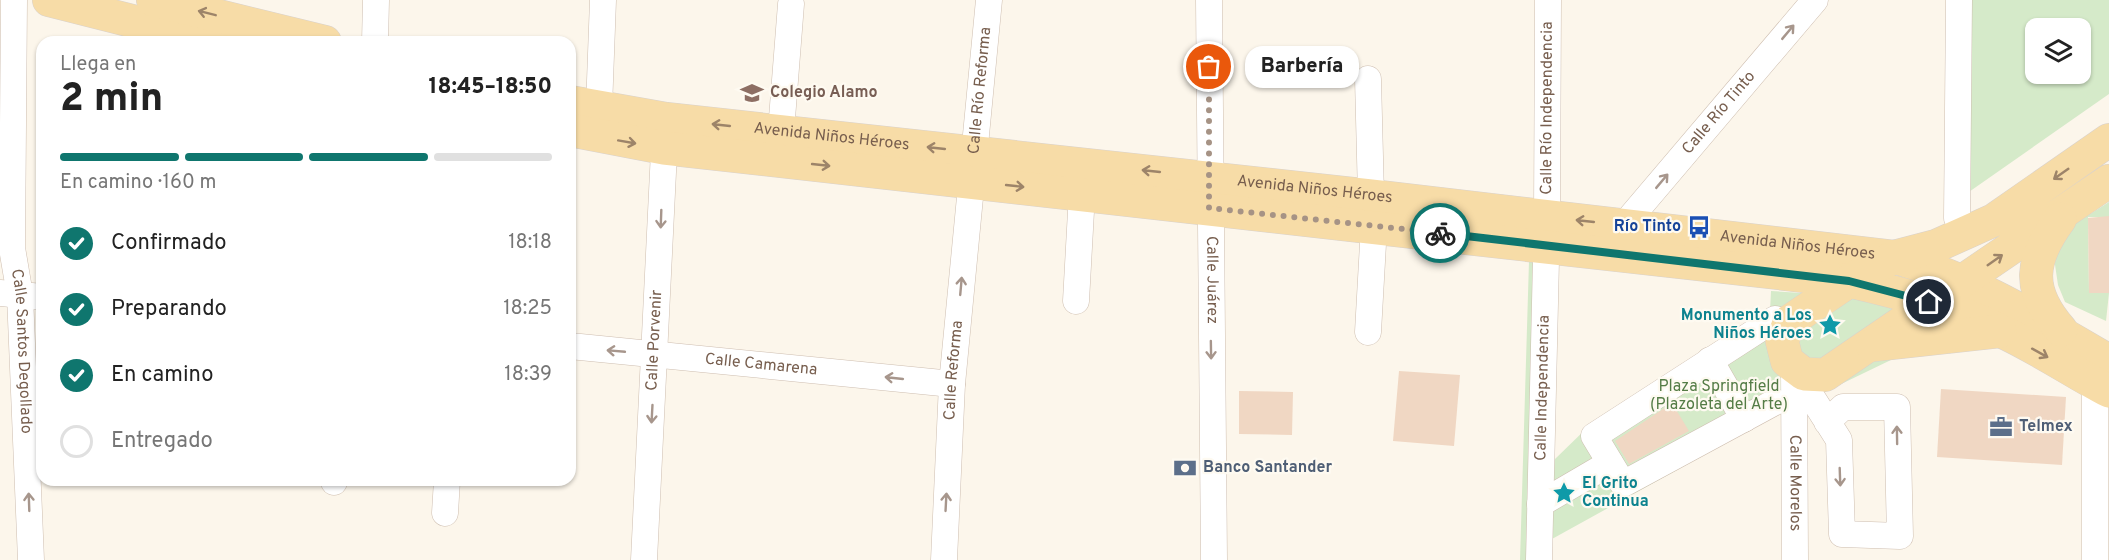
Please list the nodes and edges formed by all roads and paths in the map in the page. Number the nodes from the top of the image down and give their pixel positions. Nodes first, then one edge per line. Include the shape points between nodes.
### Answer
1 (14, 0) edge
2 (49, 0) edge
3 (153, 0) edge
4 (376, 0) edge
5 (603, 0) edge
6 (989, 0) edge
7 (1209, 0) edge
8 (1548, 0) edge
9 (1815, 0) edge
10 (1959, 0) edge
11 (790, 3) dead end
12 (244, 11) edge
13 (191, 36) edge
14 (309, 36) edge
15 (375, 36) edge
16 (1368, 79) dead end
17 (584, 105) edge
18 (576, 130) edge
19 (781, 131) junction
20 (665, 134) junction
21 (2109, 140) edge
22 (972, 166) junction
23 (2109, 181) edge
24 (1082, 193) junction
25 (1209, 193) junction
26 (2067, 210) junction
27 (1372, 211) junction
28 (1957, 218) dead end
29 (1624, 225) junction
30 (1547, 231) junction
31 (1894, 257) junction
32 (1965, 280) junction
33 (1849, 281) junction
34 (21, 295) edge
35 (1076, 300) dead end
36 (1929, 302) junction
37 (1775, 319) dead end
38 (2002, 331) junction
39 (1368, 332) dead end
40 (2067, 336) junction
41 (1867, 345) junction
42 (576, 347) edge
43 (655, 354) junction
44 (1710, 360) junction
45 (1809, 372) junction
46 (2104, 379) edge
47 (952, 384) junction
48 (1775, 402) dead end
49 (1835, 415) junction
50 (1744, 419) junction
51 (1610, 463) junction
52 (447, 486) edge
53 (1540, 504) junction
54 (445, 513) dead end
55 (31, 560) edge
56 (644, 560) edge
57 (944, 560) edge
58 (1214, 560) edge
59 (1539, 560) edge
60 (1795, 560) edge
61 (2095, 560) edge

1 - 34 street, Calle Santos Degollado via 12,248
2 - 13 main road
12 -> 3 main road
4 - 15 street
5 - 17 street
6 - 22 street, Calle Río Reforma
7 - 25 street, Calle Juárez
8 - 30 street, Calle Río Independencia
29 -> 9 street, Calle Río Tinto
10 - 28 street
11 - 19 street
12 - 14 main road
16 - 27 street
17 - 20 main road, Avenida Niños Héroes
18 -> 20 main road, Avenida Niños Héroes
19 -> 20 main road, Avenida Niños Héroes
22 -> 19 main road, Avenida Niños Héroes
20 -> 22 main road, Avenida Niños Héroes
20 -> 43 street, Calle Porvenir
21 -> 31 main road via 1994,220 1936,246
22 -> 24 main road, Avenida Niños Héroes
25 -> 22 main road, Avenida Niños Héroes
47 -> 22 street, Calle Reforma
23 - 26 main road
24 - 25 main road, Avenida Niños Héroes
24 - 35 street
25 - 27 main road, Avenida Niños Héroes
25 -> 58 street, Calle Juárez
32 -> 26 main road
26 - 40 main road via 2041,248 2035,278 2043,305
27 - 30 main road, Avenida Niños Héroes
27 - 39 street
29 -> 30 main road, Avenida Niños Héroes
29 - 31 main road, Avenida Niños Héroes
30 - 33 main road, Avenida Niños Héroes
30 - 53 street, Calle Independencia
31 - 32 main road, Avenida Niños Héroes
31 - 33 main road
32 - 36 main road
32 - 40 main road, Avenida Niños Héroes
33 - 36 main road, Avenida Niños Héroes
33 - 45 main road via 1790,321 1784,330 1783,351
55 -> 34 street, Calle Santos Degollado
36 - 38 main road, Avenida Niños Héroes
36 - 41 main road
37 - 44 street
38 - 41 main road
38 -> 46 main road, Avenida Niños Héroes
40 - 46 main road, Avenida Niños Héroes
41 - 45 main road
43 -> 42 street, Calle Camarena
47 -> 43 street, Calle Camarena
43 -> 56 street, Calle Porvenir
44 - 50 street
44 - 51 street via 1594,436
45 - 49 street
45 - 60 street, Calle Morelos
46 - 61 street
57 -> 47 street, Calle Reforma
48 - 50 street
49 -> 49 street via 1842,534 1900,536 1897,407
50 - 51 street via 1623,484
51 - 53 street
52 - 54 street
53 - 59 street, Calle Independencia

